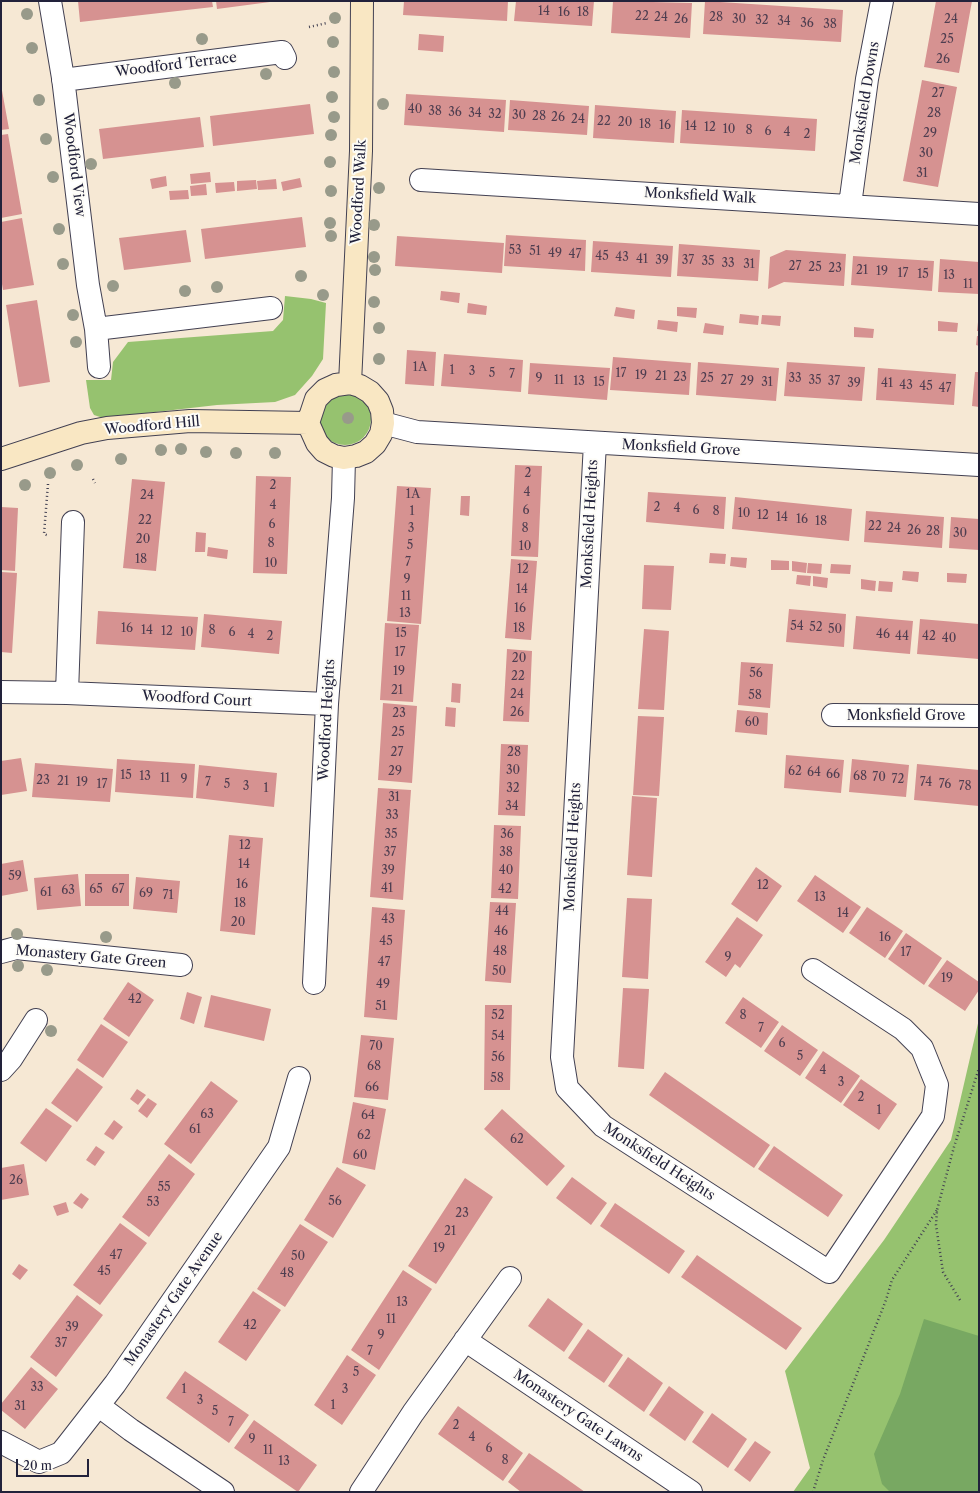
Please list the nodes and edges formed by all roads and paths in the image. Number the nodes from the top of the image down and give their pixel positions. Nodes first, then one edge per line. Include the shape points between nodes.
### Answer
1 (50, 1) edge
2 (362, 1) edge
3 (882, 1) edge
4 (328, 23) dead end
5 (309, 27) dead end
6 (285, 58) dead end
7 (63, 80) junction
8 (421, 180) dead end
9 (850, 206) junction
10 (979, 214) edge
11 (271, 308) dead end
12 (96, 329) junction
13 (99, 367) dead end
14 (350, 383) junction
15 (308, 423) junction
16 (384, 423) junction
17 (595, 444) junction
18 (344, 458) junction
19 (1, 459) edge
20 (979, 465) edge
21 (93, 479) dead end
22 (95, 483) dead end
23 (48, 484) dead end
24 (73, 522) dead end
25 (51, 537) dead end
26 (1, 692) edge
27 (67, 693) junction
28 (327, 704) junction
29 (833, 715) dead end
30 (979, 716) edge
31 (1, 952) edge
32 (180, 965) dead end
33 (813, 970) dead end
34 (314, 983) dead end
35 (36, 1020) dead end
36 (979, 1068) edge
37 (1, 1070) edge
38 (299, 1078) dead end
39 (938, 1210) junction
40 (510, 1278) dead end
41 (960, 1300) dead end
42 (465, 1340) junction
43 (99, 1406) junction
44 (1, 1442) edge
45 (223, 1492) edge
46 (361, 1492) edge
47 (691, 1492) edge
48 (813, 1492) edge

1 - 7 street, Woodford View
2 - 14 street, Woodford Walk via 361,151
3 - 9 street, Monksfield Downs via 867,79
4 - 5 path
6 - 7 street, Woodford Terrace via 282,52
7 - 12 street, Woodford View via 88,285
8 - 9 street, Monksfield Walk
9 - 10 street, Monksfield Walk
11 - 12 street
12 - 13 street, Woodford View
14 - 15 street via 325,390 316,399
14 - 16 street via 370,392 378,401
15 - 18 street via 317,443 324,451
15 - 19 street, Woodford Hill via 190,421 107,428 81,433
16 - 17 street, Monksfield Grove via 417,432
16 - 18 street via 375,444 366,452
17 - 20 street, Monksfield Grove
17 - 33 street, Monksfield Heights via 562,1057 567,1088 603,1126 829,1272 933,1116 937,1085 922,1048 903,1029
18 - 28 street, Woodford Heights
21 - 22 path
23 - 25 path via 44,534
24 - 27 street
26 - 27 street, Woodford Court
27 - 28 street, Woodford Court
28 - 34 street, Woodford Heights
29 - 30 street, Monksfield Grove
31 - 32 street, Monastery Gate Green via 16,948
35 - 37 street
36 - 39 path via 954,1147
38 - 43 street, Monastery Gate Avenue via 279,1147
39 - 41 path via 936,1226 943,1272
39 - 48 path via 892,1280
40 - 42 street
42 - 46 street
42 - 47 street, Monastery Gate Lawns
43 - 44 street, Monastery Gate Avenue via 61,1453 39,1462
43 - 45 street

